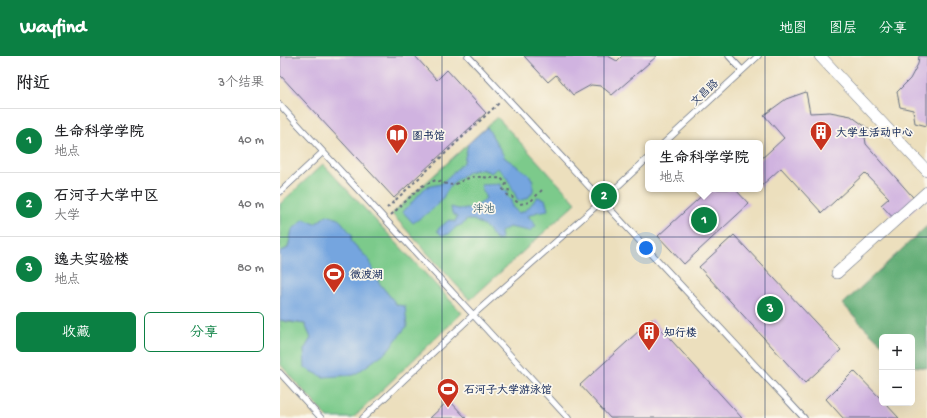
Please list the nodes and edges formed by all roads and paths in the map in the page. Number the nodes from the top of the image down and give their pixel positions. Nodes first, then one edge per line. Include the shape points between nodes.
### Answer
1 (468, 56) edge
2 (729, 56) edge
3 (758, 56) edge
4 (820, 56) edge
5 (742, 70) junction
6 (506, 96) junction
7 (280, 105) edge
8 (667, 140) edge
9 (323, 152) junction
10 (645, 161) edge
11 (927, 172) edge
12 (542, 190) dead end
13 (280, 192) edge
14 (927, 192) edge
15 (602, 201) junction
16 (380, 214) junction
17 (386, 220) junction
18 (837, 273) dead end
19 (473, 315) junction
20 (280, 373) edge
21 (321, 418) edge
22 (363, 418) edge
23 (568, 418) edge
24 (804, 418) edge

1 - 6 lane
2 - 5 lane
3 - 5 lane, 文昌路
4 - 11 street
5 - 8 lane, 文昌路
6 - 15 lane
6 - 16 path
7 - 9 lane
9 - 13 lane
9 - 16 lane
10 - 15 lane
12 - 17 path via 530,202 520,204 512,196 507,195 510,190 503,190 506,184 501,178 473,177 456,185 447,185 436,180 422,186
14 - 18 street
15 - 19 lane
15 - 24 lane
16 - 17 lane
17 - 19 lane
19 - 22 lane
19 - 23 lane
20 - 21 lane

